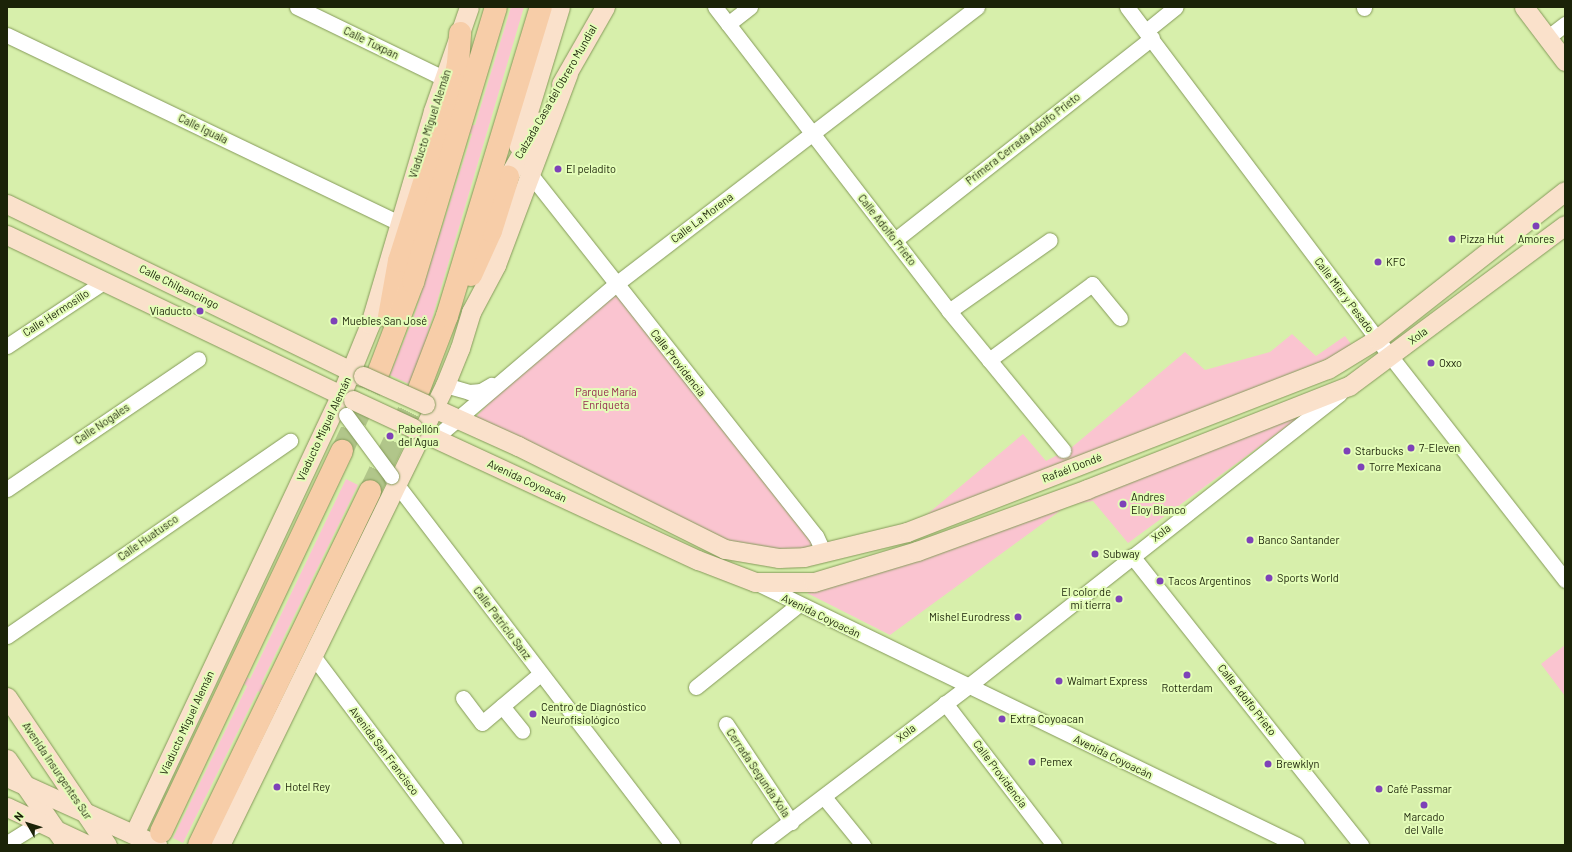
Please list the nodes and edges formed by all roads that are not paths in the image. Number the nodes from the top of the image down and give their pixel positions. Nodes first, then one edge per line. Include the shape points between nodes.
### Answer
1 (297, 7) edge
2 (469, 7) edge
3 (496, 7) edge
4 (541, 7) edge
5 (560, 7) edge
6 (605, 7) edge
7 (715, 7) edge
8 (750, 7) edge
9 (977, 7) edge
10 (1127, 7) edge
11 (1176, 7) edge
12 (1524, 7) edge
13 (728, 24) junction
14 (1565, 24) edge
15 (460, 33) junction
16 (1149, 34) junction
17 (7, 35) edge
18 (1547, 38) junction
19 (1565, 61) edge
20 (568, 73) junction
21 (445, 79) junction
22 (812, 133) junction
23 (530, 174) junction
24 (508, 177) junction
25 (1565, 191) edge
26 (7, 204) edge
27 (400, 223) junction
28 (1565, 225) edge
29 (7, 235) edge
30 (895, 240) junction
31 (1050, 240) dead end
32 (105, 281) junction
33 (616, 284) junction
34 (949, 311) junction
35 (447, 316) junction
36 (1120, 318) dead end
37 (1377, 339) junction
38 (7, 346) edge
39 (1391, 357) junction
40 (198, 359) dead end
41 (989, 360) junction
42 (370, 368) junction
43 (508, 376) junction
44 (445, 385) junction
45 (1349, 386) junction
46 (426, 400) junction
47 (347, 403) junction
48 (458, 419) junction
49 (423, 433) junction
50 (290, 441) dead end
51 (1063, 450) dead end
52 (342, 451) tunnel mouth
53 (394, 480) junction
54 (7, 489) edge
55 (370, 490) tunnel mouth
56 (824, 553) junction
57 (1132, 556) junction
58 (1565, 580) edge
59 (755, 582) junction
60 (798, 605) junction
61 (7, 636) edge
62 (313, 656) junction
63 (540, 674) junction
64 (967, 686) junction
65 (696, 687) dead end
66 (7, 697) edge
67 (463, 698) dead end
68 (945, 703) junction
69 (502, 706) junction
70 (726, 724) dead end
71 (522, 731) dead end
72 (7, 759) edge
73 (7, 777) edge
74 (25, 786) junction
75 (824, 797) junction
76 (7, 807) edge
77 (83, 811) junction
78 (791, 822) junction
79 (48, 826) junction
80 (134, 834) junction
81 (159, 838) edge
82 (1355, 842) edge
83 (7, 843) edge
84 (66, 845) edge
85 (88, 845) edge
86 (107, 845) edge
87 (199, 845) edge
88 (220, 845) edge
89 (455, 845) edge
90 (672, 845) edge
91 (759, 845) edge
92 (863, 845) edge
93 (1054, 845) edge
94 (1297, 845) edge

1 - 21 street, Calle Tuxpan
2 - 15 main road, Viaducto Miguel Alemán
3 - 42 highway, Viaducto Miguel Alemán via 413,282
4 - 35 highway
5 - 24 main road
6 - 20 main road, Calzada Casa del Obrero Mundial
7 - 13 street, Calle Adolfo Prieto
8 - 13 street
9 - 22 street, Calle La Morena
10 - 16 street, Calle Mier y Pesado
11 - 16 street, Primera Cerrada Adolfo Prieto
12 - 18 main road
13 - 22 street, Calle Adolfo Prieto
14 - 18 street
15 - 21 main road, Viaducto Miguel Alemán
15 - 42 highway via 458,64 452,94 399,261 389,311
16 - 30 street, Primera Cerrada Adolfo Prieto
16 - 37 street, Calle Mier y Pesado
17 - 27 street, Calle Iguala
18 - 19 main road
20 - 23 main road
20 - 24 main road, Calzada Casa del Obrero Mundial
21 - 27 main road, Viaducto Miguel Alemán
22 - 30 street, Calle Adolfo Prieto
22 - 33 street, Calle La Morena
23 - 33 street, Calle Providencia
23 - 44 main road via 496,265 470,312 460,348
24 - 35 highway via 486,244
25 - 37 main road, Xola
26 - 42 main road, Calle Chilpancingo
27 - 42 main road, Viaducto Miguel Alemán via 379,299
28 - 39 main road, Xola
29 - 32 main road
30 - 34 street, Calle Adolfo Prieto
31 - 34 street
32 - 38 street, Calle Hermosillo
32 - 47 main road
33 - 43 street, Calle La Morena
33 - 56 street, Calle Providencia via 816,536
34 - 41 street, Calle Adolfo Prieto
35 - 46 highway
36 - 41 street via 1092,284
37 - 39 street, Calle Mier y Pesado
37 - 56 main road, Rafaél Dondé via 1328,369 1076,467 907,532
39 - 45 main road, Xola
39 - 58 street, Calle Mier y Pesado
40 - 54 street, Calle Nogales
41 - 51 street, Calle Adolfo Prieto
42 - 46 main road, bridge
42 - 47 main road, Viaducto Miguel Alemán
43 - 44 street via 475,392 460,391
43 - 48 street, Calle La Morena
44 - 46 main road
45 - 57 street, Xola
45 - 59 main road via 1087,489 917,551 814,582
46 - 48 main road
46 - 49 main road
47 - 49 main road, Avenida Coyoacán, bridge
47 - 53 street, Calle Patricio Sanz, bridge
47 - 80 main road, Viaducto Miguel Alemán
48 - 49 street, Calle La Morena
48 - 56 main road, Rafaél Dondé via 725,549 779,558
49 - 53 main road
49 - 59 main road, Avenida Coyoacán via 698,560
50 - 61 street, Calle Huatusco
52 - 81 highway, Viaducto Miguel Alemán
53 - 62 main road
53 - 63 street, Calle Patricio Sanz
55 - 87 highway
57 - 64 street, Xola
57 - 82 street, Calle Adolfo Prieto
59 - 60 street, Avenida Coyoacán
60 - 64 street, Avenida Coyoacán
60 - 65 street
62 - 88 main road
62 - 89 street, Avenida San Francisco
63 - 69 street
63 - 90 street, Calle Patricio Sanz
64 - 68 street, Xola
64 - 94 street, Avenida Coyoacán
66 - 77 main road, Avenida Insurgentes Sur
67 - 69 street via 482,723
68 - 75 street, Xola
68 - 93 street, Calle Providencia
69 - 71 street
70 - 78 street, Cerrada Segunda Xola
72 - 74 main road
73 - 74 main road
74 - 77 main road
74 - 79 main road
75 - 78 street, Xola
75 - 92 street
76 - 79 main road
77 - 80 main road
77 - 86 main road, Avenida Insurgentes Sur
78 - 91 street, Xola
79 - 83 street
79 - 84 main road
79 - 85 main road
80 - 81 main road

